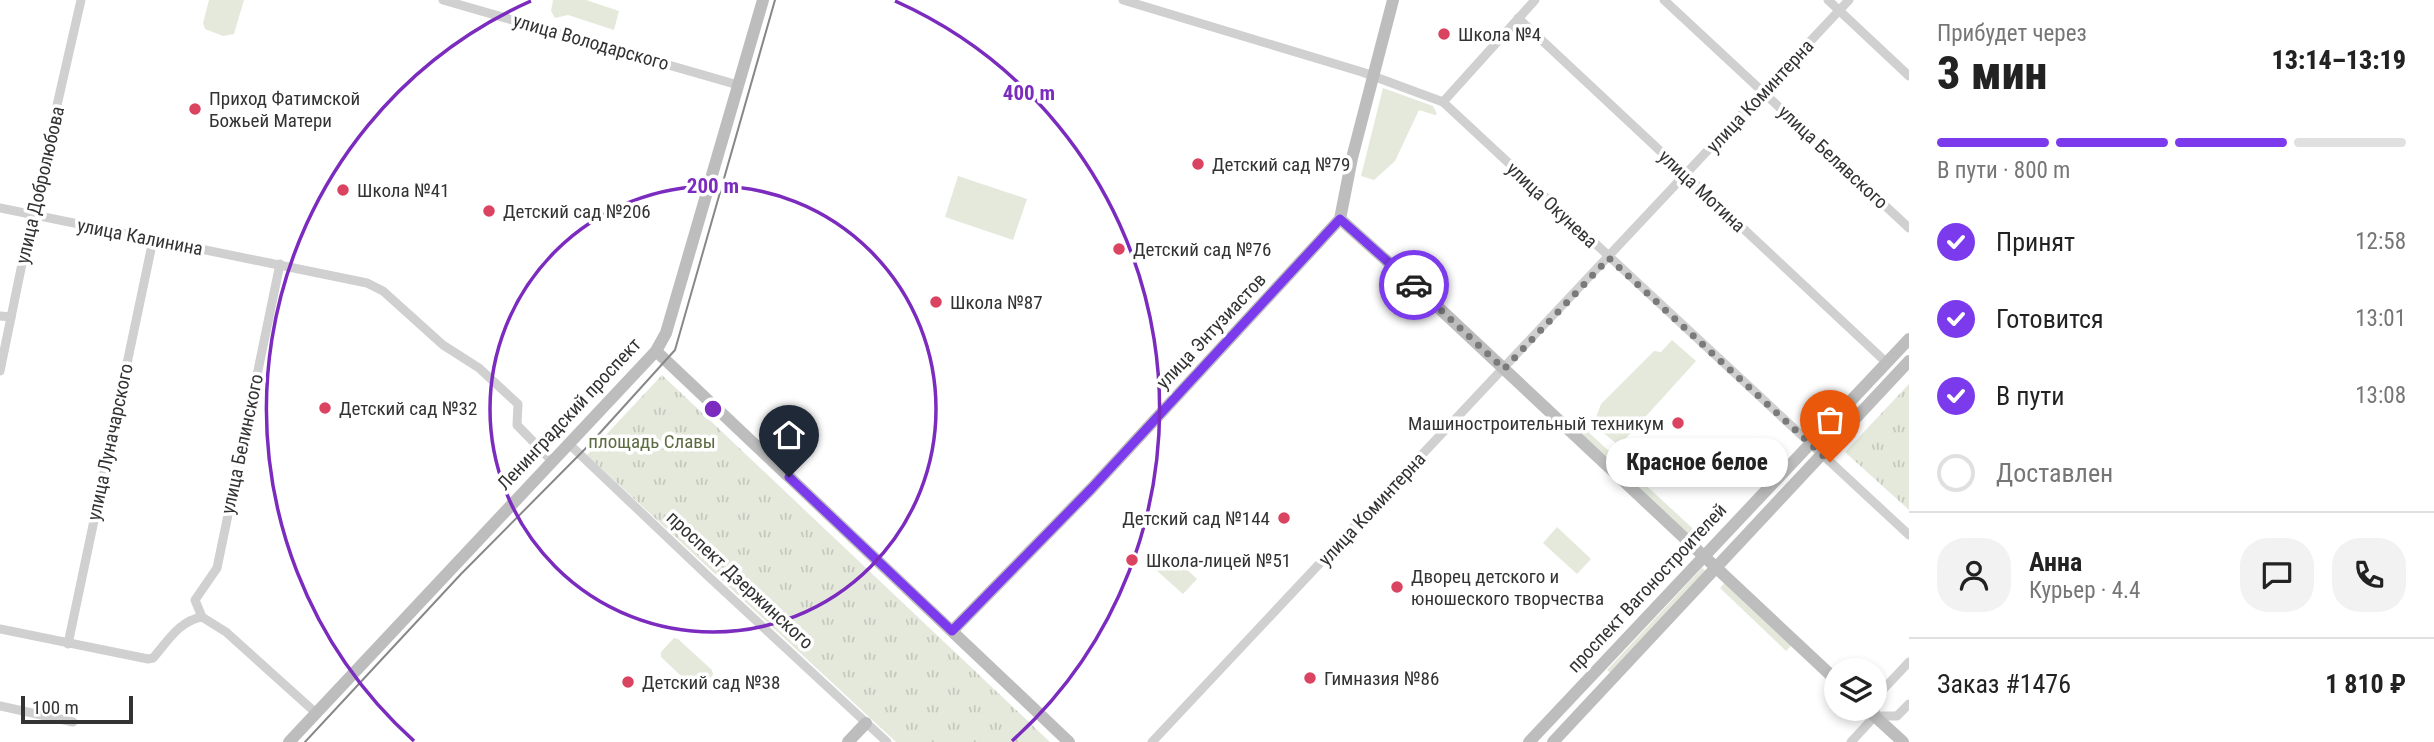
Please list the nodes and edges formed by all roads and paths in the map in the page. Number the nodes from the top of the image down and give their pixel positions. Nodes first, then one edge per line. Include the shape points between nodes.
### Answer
1 (82, 0) edge
2 (443, 0) edge
3 (763, 0) edge
4 (1123, 0) edge
5 (1393, 0) edge
6 (1535, 0) edge
7 (1664, 0) edge
8 (1828, 0) edge
9 (1849, 0) edge
10 (1839, 10) junction
11 (1518, 18) junction
12 (1374, 76) junction
13 (1909, 76) edge
14 (738, 85) junction
15 (1763, 92) junction
16 (1443, 102) junction
17 (1685, 175) junction
18 (0, 208) edge
19 (32, 215) junction
20 (1340, 219) junction
21 (1909, 228) edge
22 (153, 240) junction
23 (1609, 258) junction
24 (280, 264) junction
25 (0, 316) edge
26 (11, 317) junction
27 (1909, 339) edge
28 (656, 351) junction
29 (1909, 361) edge
30 (1887, 363) junction
31 (1504, 369) junction
32 (0, 371) edge
33 (568, 443) junction
34 (1810, 443) junction
35 (1822, 455) junction
36 (552, 461) junction
37 (1909, 535) edge
38 (1703, 556) junction
39 (1716, 568) junction
40 (202, 617) junction
41 (0, 629) edge
42 (952, 631) junction
43 (68, 644) junction
44 (1909, 662) edge
45 (1824, 669) edge
46 (1887, 685) edge
47 (1909, 704) edge
48 (0, 706) edge
49 (316, 713) junction
50 (1887, 715) edge
51 (1865, 721) edge
52 (1880, 721) edge
53 (73, 722) dead end
54 (866, 723) junction
55 (289, 742) edge
56 (848, 742) edge
57 (887, 742) edge
58 (1069, 742) edge
59 (1152, 742) edge
60 (1529, 742) edge
61 (1553, 742) edge
62 (1851, 742) edge
63 (1903, 742) edge

1 - 19 street, улица Добролюбова
2 - 14 street, улица Володарского
3 - 14 street, Ленинградский проспект
4 - 12 street, улица Окунева
5 - 12 street
6 - 11 street
7 - 15 street, улица Белявского
8 - 10 street
9 - 10 street, улица Коминтерна
10 - 13 street
10 - 15 street, улица Коминтерна
11 - 16 street
11 - 17 street, улица Мотина
12 - 16 street, улица Окунева
12 - 20 street
14 - 28 street, Ленинградский проспект via 666,333
15 - 17 street, улица Коминтерна
15 - 21 street, улица Белявского
16 - 23 street, улица Окунева
17 - 23 street, улица Коминтерна
17 - 30 street, улица Мотина
18 - 19 street, улица Калинина
19 - 22 street, улица Калинина
19 - 26 street, улица Добролюбова
20 - 31 street
20 - 42 street, улица Энтузиастов via 1091,489
22 - 24 street, улица Калинина
22 - 43 street, улица Луначарского
23 - 31 street, улица Коминтерна
23 - 34 street, улица Окунева
24 - 36 street via 367,283 383,291 517,404 517,425
24 - 40 street, улица Белинского via 217,568 195,600
25 - 26 street
26 - 32 street, улица Добролюбова
27 - 30 street, проспект Вагоностроителей
28 - 33 street, Ленинградский проспект
28 - 42 street
29 - 35 street, проспект Вагоностроителей
30 - 34 street, проспект Вагоностроителей
31 - 38 street
31 - 59 street, улица Коминтерна
33 - 36 street, Ленинградский проспект
33 - 54 street, проспект Дзержинского
34 - 35 street, улица Окунева
34 - 38 street, проспект Вагоностроителей
35 - 37 street, улица Окунева
35 - 39 street, проспект Вагоностроителей
36 - 49 street, Ленинградский проспект
38 - 39 street
38 - 60 street, проспект Вагоностроителей
39 - 45 street
39 - 61 street, проспект Вагоностроителей
40 - 43 street via 181,625 153,658
40 - 49 street via 226,632
41 - 43 street
42 - 58 street
44 - 46 street
47 - 50 street via 1897,716
48 - 53 street
49 - 55 street, Ленинградский проспект
51 - 62 street
52 - 63 street
54 - 56 street
54 - 57 street, проспект Дзержинского

